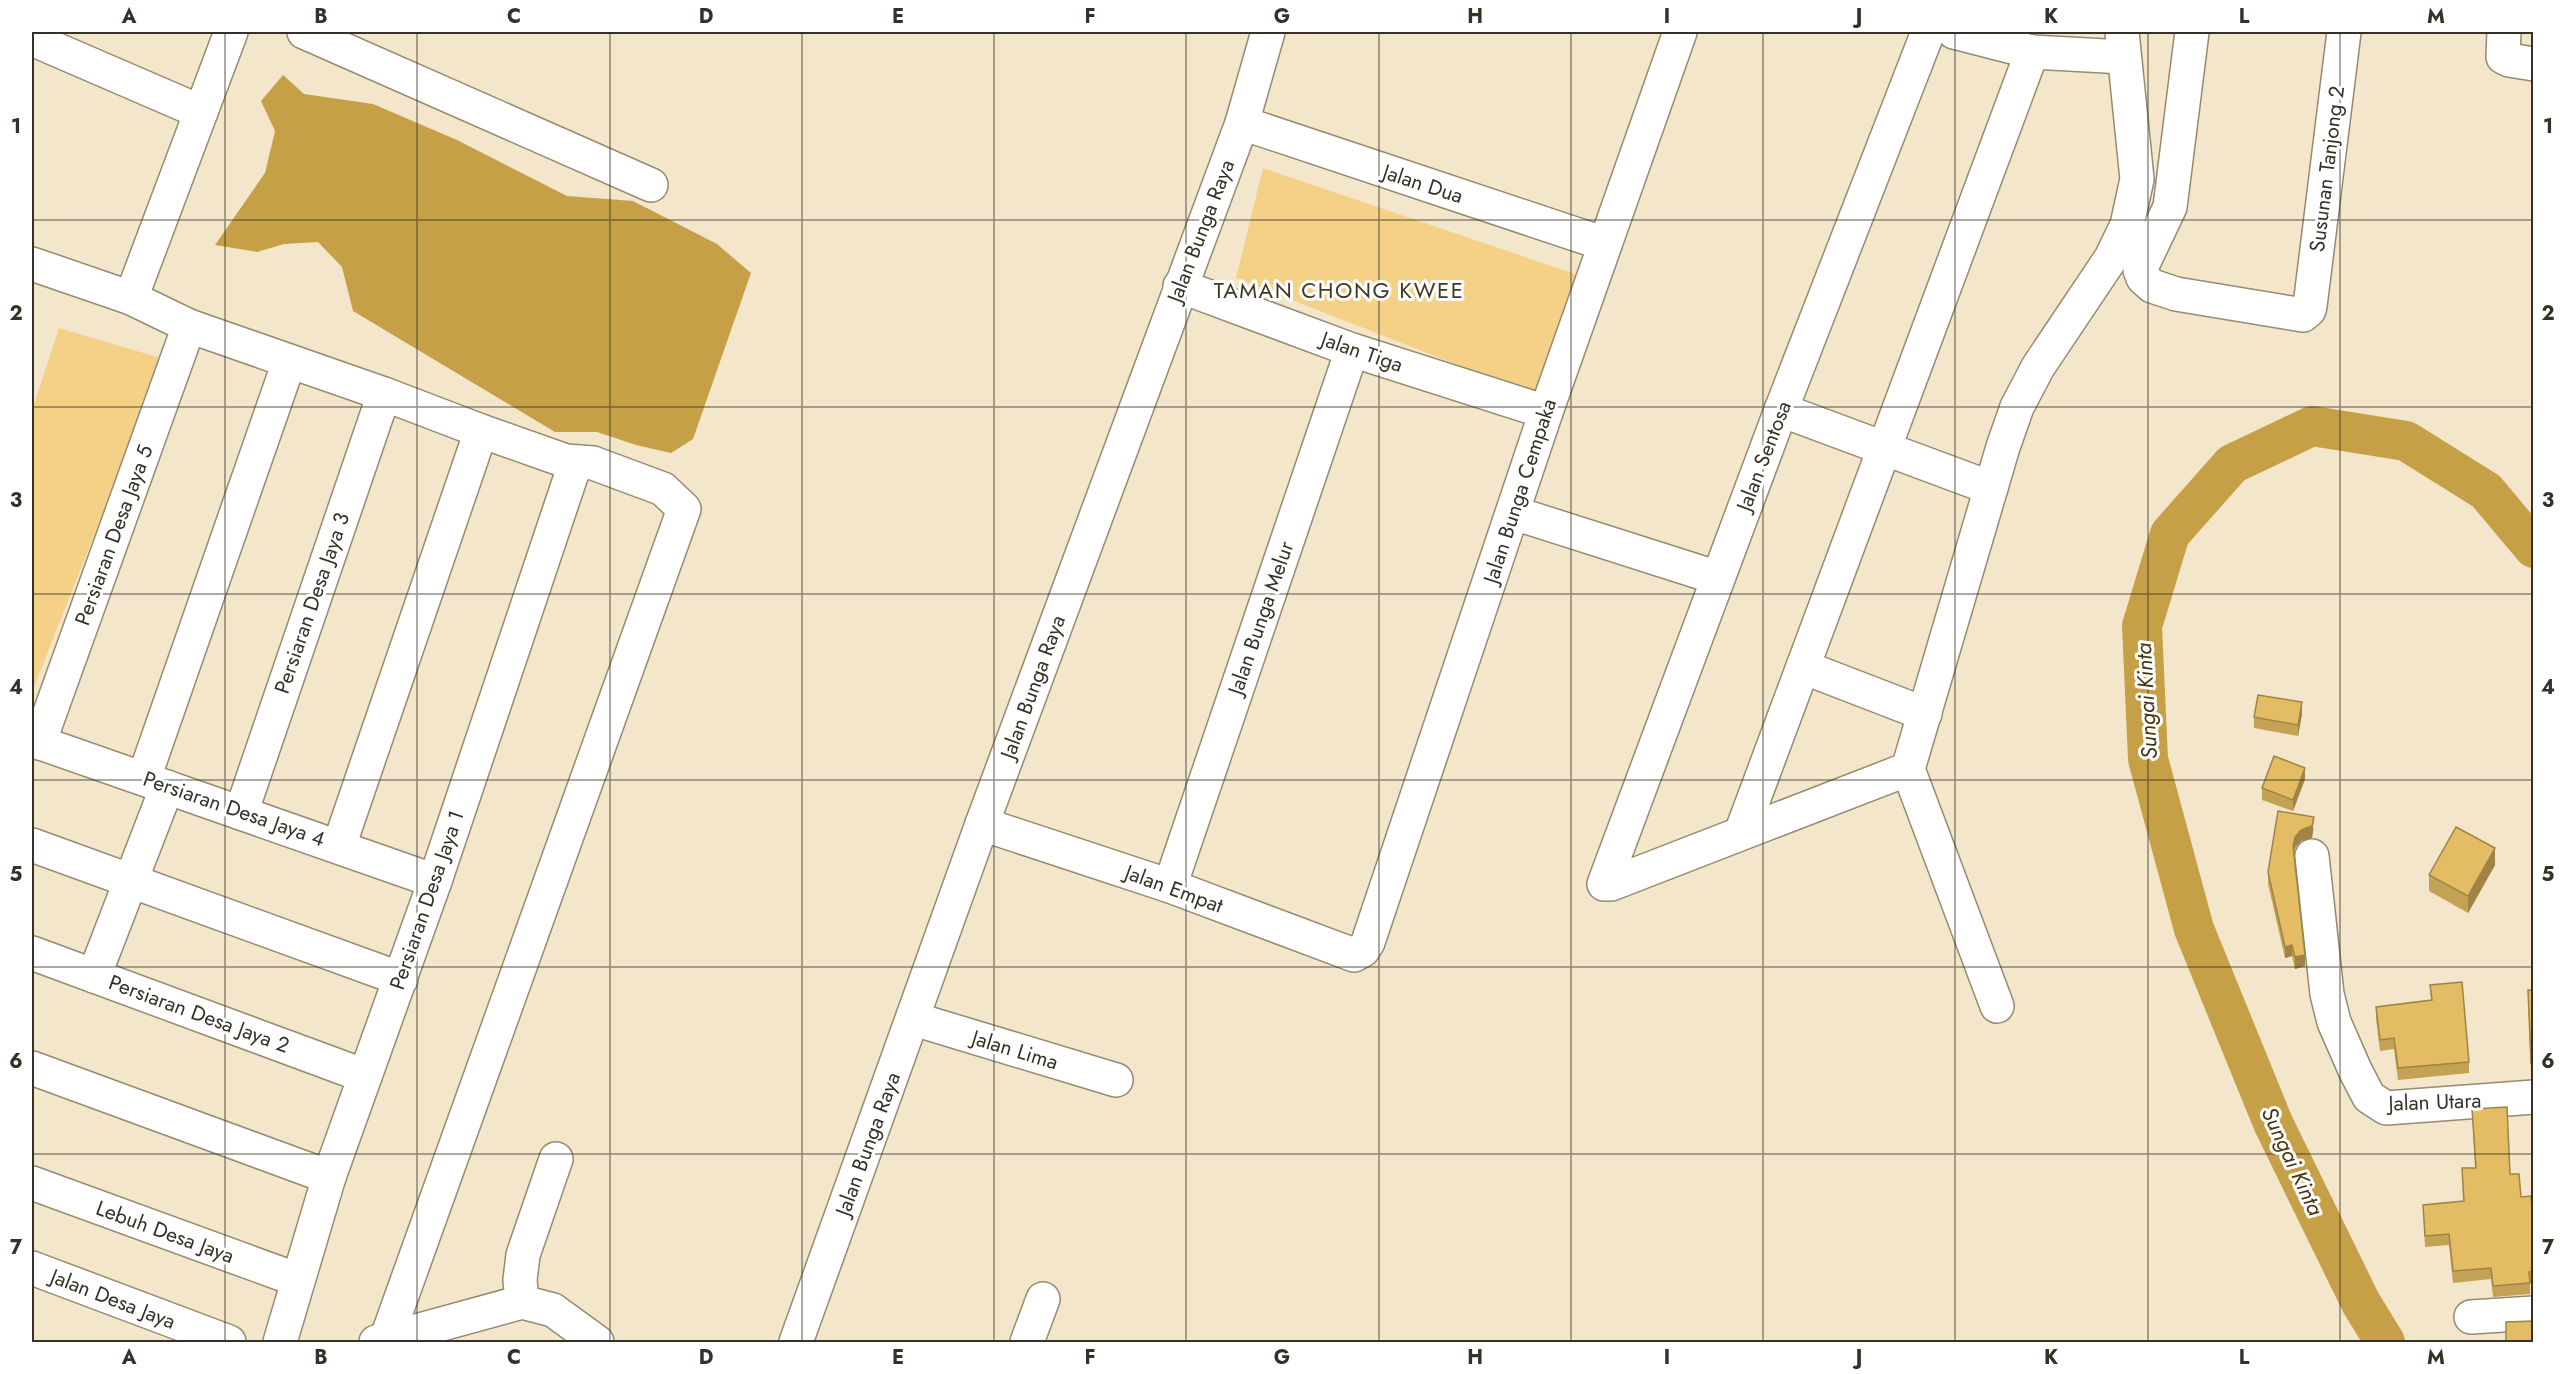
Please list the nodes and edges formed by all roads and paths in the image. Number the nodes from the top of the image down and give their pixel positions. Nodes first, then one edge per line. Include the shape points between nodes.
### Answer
1 (231, 32) edge
2 (304, 32) edge
3 (1268, 32) edge
4 (1680, 32) edge
5 (1928, 32) edge
6 (1954, 32) edge
7 (2192, 32) edge
8 (2344, 32) edge
9 (2504, 32) edge
10 (32, 39) edge
11 (2123, 44) edge
12 (2032, 52) junction
13 (2534, 64) edge
14 (201, 112) junction
15 (1242, 123) junction
16 (651, 185) dead end
17 (1605, 244) junction
18 (34, 274) edge
19 (1180, 286) junction
20 (131, 298) junction
21 (189, 326) junction
22 (1352, 350) junction
23 (288, 362) junction
24 (384, 393) junction
25 (1781, 410) junction
26 (1546, 412) junction
27 (481, 431) junction
28 (1885, 448) junction
29 (566, 461) junction
30 (1991, 488) junction
31 (1514, 513) junction
32 (1718, 578) junction
33 (1803, 667) junction
34 (1925, 714) junction
35 (35, 742) edge
36 (1908, 769) junction
37 (155, 782) junction
38 (241, 813) junction
39 (982, 824) junction
40 (1742, 832) junction
41 (32, 845) edge
42 (339, 846) junction
43 (2312, 856) dead end
44 (435, 881) junction
45 (130, 882) junction
46 (1170, 886) junction
47 (1363, 950) joint
48 (32, 953) edge
49 (93, 976) junction
50 (401, 979) junction
51 (1997, 1006) dead end
52 (914, 1019) junction
53 (32, 1068) edge
54 (365, 1076) junction
55 (1116, 1080) dead end
56 (2534, 1097) edge
57 (556, 1159) dead end
58 (329, 1177) junction
59 (32, 1183) edge
60 (32, 1268) edge
61 (298, 1280) junction
62 (1043, 1299) dead end
63 (522, 1302) junction
64 (2534, 1313) edge
65 (2471, 1317) dead end
66 (381, 1341) edge
67 (229, 1342) edge
68 (280, 1342) edge
69 (597, 1342) edge
70 (796, 1342) edge
71 (1027, 1342) edge

1 - 14 street
2 - 16 street
3 - 15 street, Jalan Bunga Raya
4 - 17 street, Jalan Bunga Cempaka
5 - 25 street, Jalan Sentosa
6 - 12 street
7 - 8 street, Susunan Tanjong 2 via 2170,207 2141,274 2152,286 2176,294 2303,315 2310,306
9 - 13 street via 2503,57
10 - 14 street
11 - 12 street
11 - 30 street via 2137,179 2127,225 2111,258 2038,367 2017,407
12 - 28 street
14 - 20 street
15 - 17 street, Jalan Dua
15 - 19 street, Jalan Bunga Raya
17 - 26 street, Jalan Bunga Cempaka
18 - 20 street
19 - 22 street, Jalan Tiga
19 - 39 street, Jalan Bunga Raya
20 - 21 street
21 - 23 street
21 - 35 street, Persiaran Desa Jaya 5
22 - 26 street, Jalan Tiga
22 - 46 street, Jalan Bunga Melur
23 - 24 street
23 - 37 street
24 - 27 street
24 - 38 street, Persiaran Desa Jaya 3
25 - 28 street
25 - 32 street, Jalan Sentosa
26 - 31 street, Jalan Bunga Cempaka
27 - 29 street
27 - 42 street
28 - 30 street
28 - 33 street
29 - 44 street, Persiaran Desa Jaya 1 via 572,473
29 - 66 street via 593,464 663,489 684,509
30 - 34 street
31 - 32 street
31 - 47 street, Jalan Bunga Cempaka
32 - 40 street, Jalan Sentosa via 1604,883 1611,884
33 - 34 street
33 - 40 street
34 - 36 street
35 - 37 street, Persiaran Desa Jaya 4
36 - 40 street
36 - 51 street
37 - 38 street, Persiaran Desa Jaya 4
37 - 45 street
38 - 42 street, Persiaran Desa Jaya 4
39 - 46 street, Jalan Empat
39 - 52 street, Jalan Bunga Raya
41 - 45 street
42 - 44 street, Persiaran Desa Jaya 4
43 - 56 street, Jalan Utara via 2327,994 2334,1022 2369,1096 2386,1108
44 - 50 street, Persiaran Desa Jaya 1
45 - 49 street
45 - 50 street
46 - 47 street, Jalan Empat via 1354,955
48 - 49 street, Persiaran Desa Jaya 2
49 - 54 street, Persiaran Desa Jaya 2
50 - 54 street, Persiaran Desa Jaya 1
52 - 55 street, Jalan Lima
52 - 70 street, Jalan Bunga Raya
53 - 58 street
54 - 58 street, Persiaran Desa Jaya 1
57 - 63 street via 523,1255
58 - 61 street, Persiaran Desa Jaya 1
59 - 61 street, Lebuh Desa Jaya
60 - 67 street, Jalan Desa Jaya
61 - 68 street, Persiaran Desa Jaya 1
62 - 71 street
63 - 66 street
63 - 69 street via 553,1310
64 - 65 street

